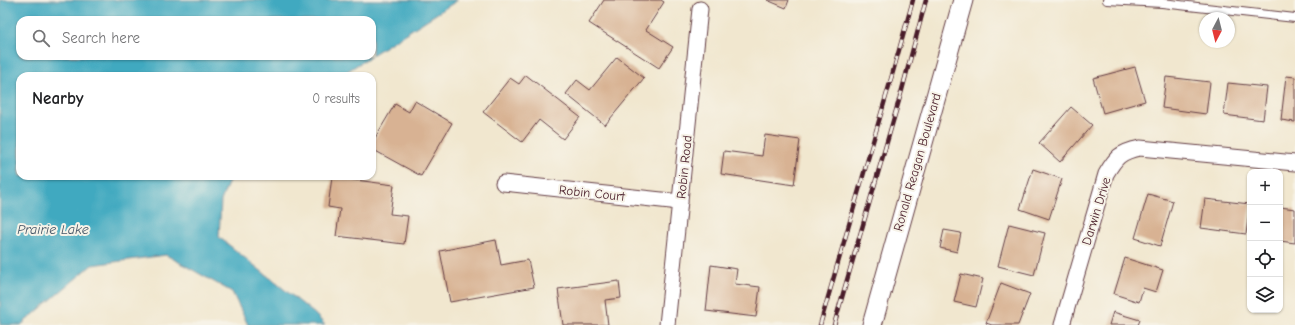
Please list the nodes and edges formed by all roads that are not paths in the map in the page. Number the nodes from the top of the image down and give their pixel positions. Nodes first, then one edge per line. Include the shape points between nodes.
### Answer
1 (963, 0) edge
2 (1107, 0) edge
3 (700, 9) dead end
4 (1295, 18) edge
5 (1295, 163) edge
6 (503, 183) dead end
7 (680, 202) junction
8 (667, 325) edge
9 (872, 325) edge
10 (1062, 325) edge

1 - 9 street, Ronald Reagan Boulevard
2 - 4 lane via 1162,3
3 - 7 street, Robin Road
5 - 10 street, Darwin Drive via 1140,148 1125,151 1113,162 1106,174
6 - 7 street, Robin Court
7 - 8 street, Robin Road

